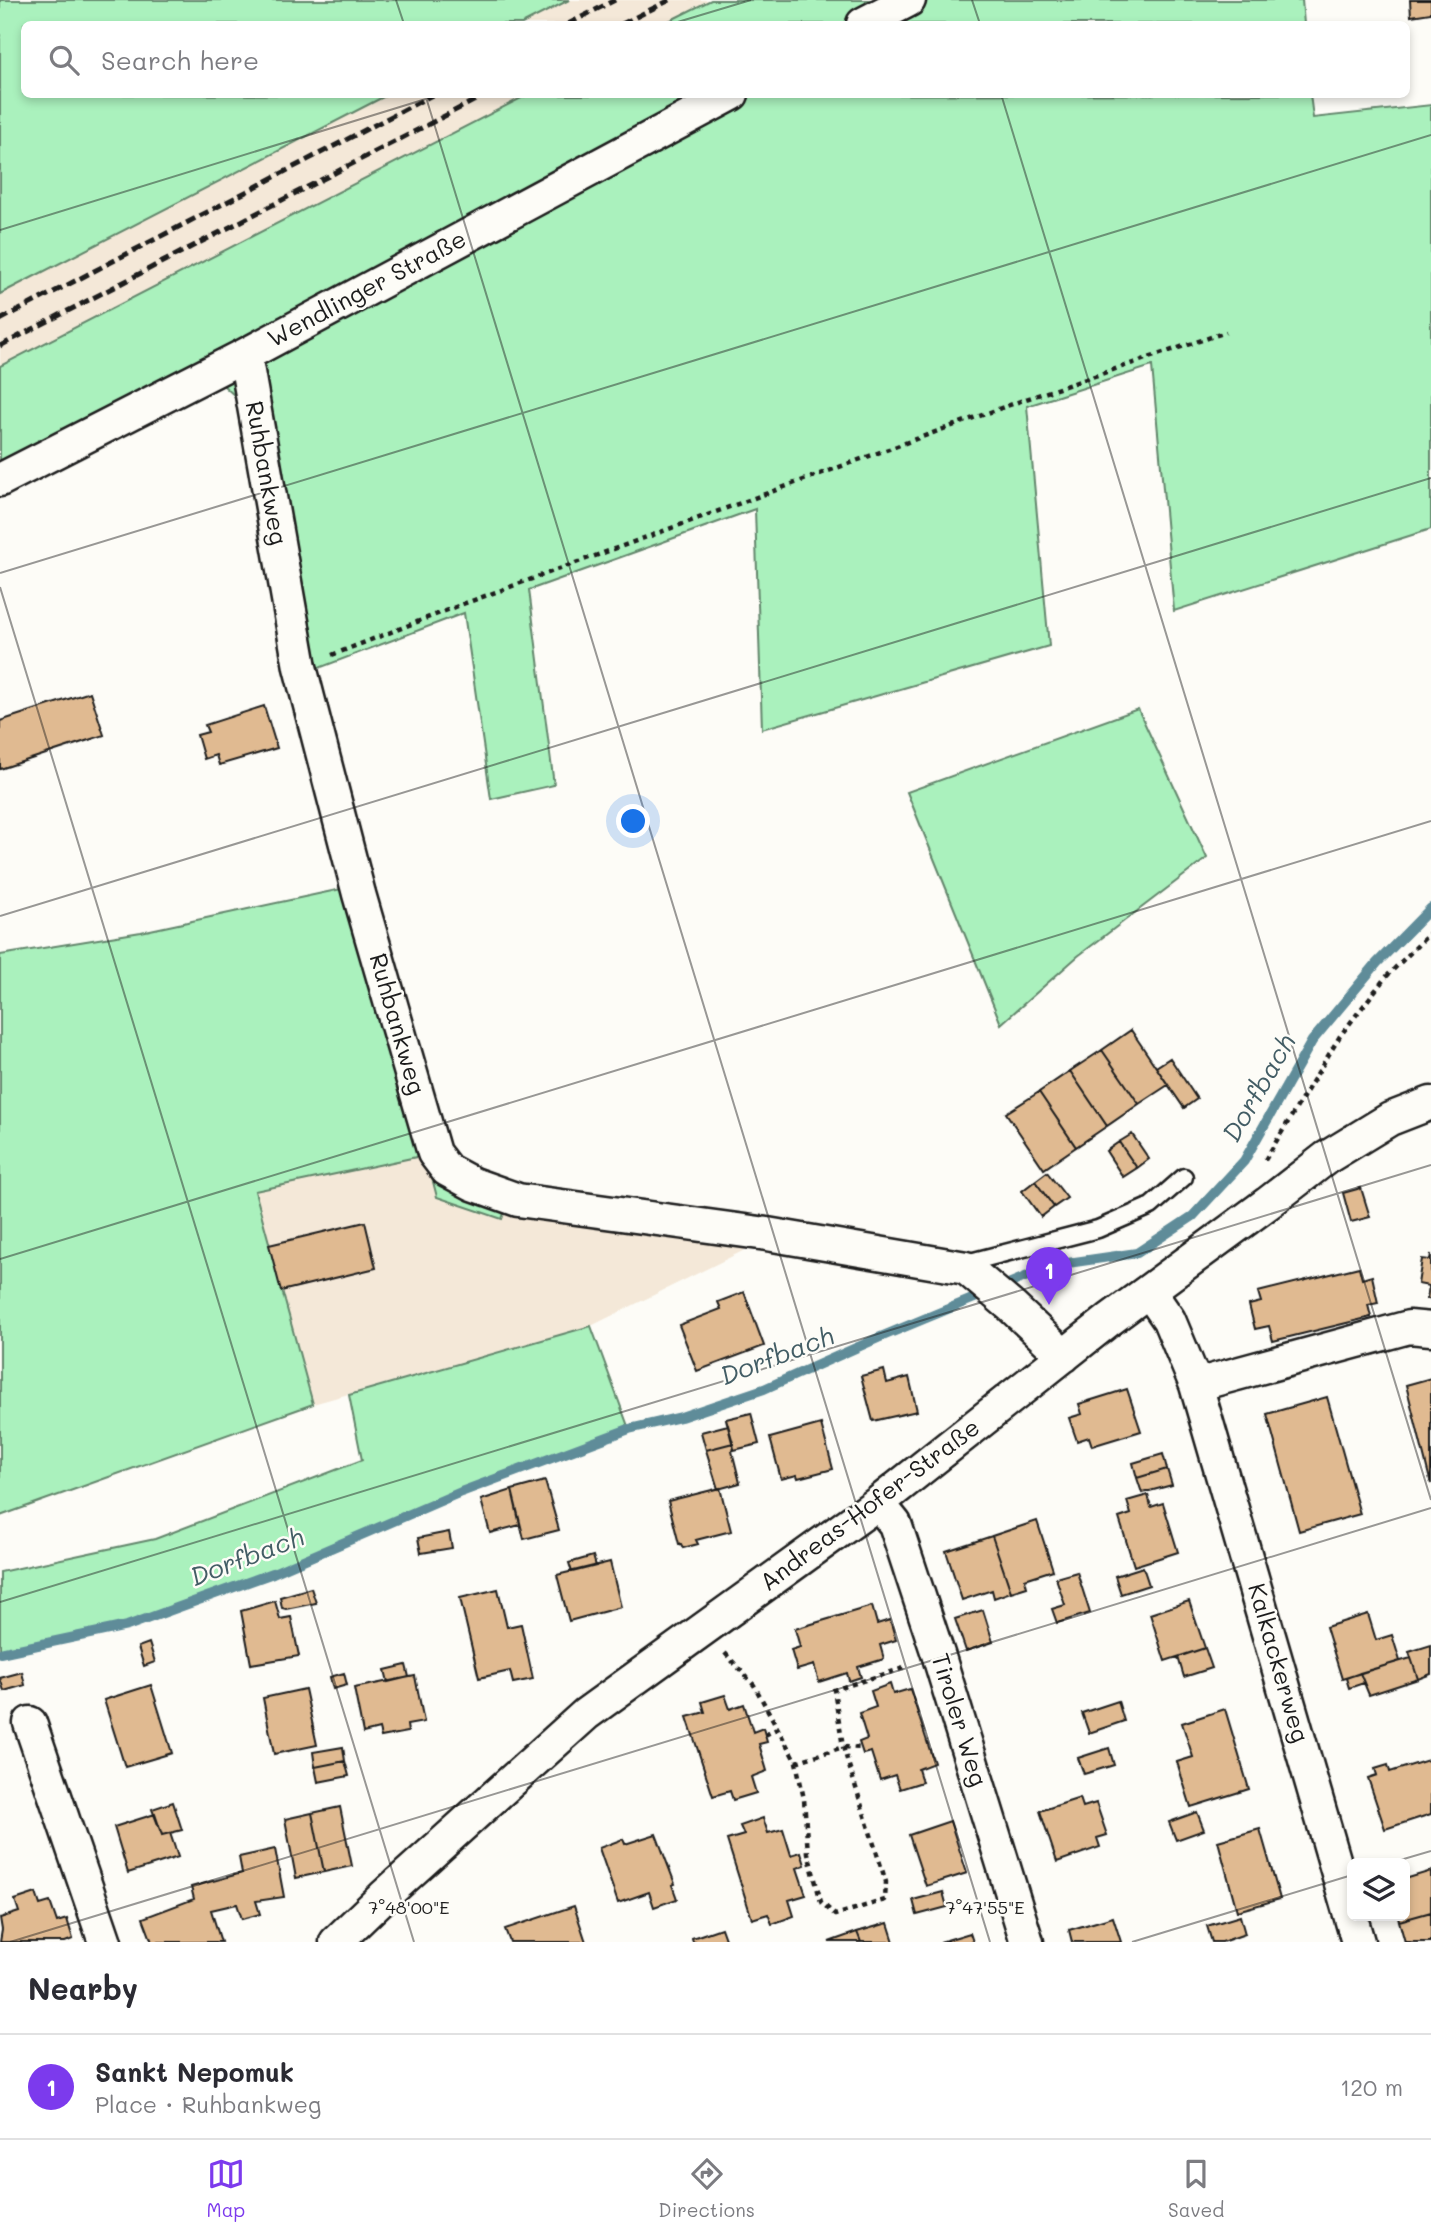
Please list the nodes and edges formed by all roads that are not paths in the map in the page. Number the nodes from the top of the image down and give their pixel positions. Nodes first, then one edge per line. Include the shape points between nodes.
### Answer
1 (909, 0) edge
2 (869, 21) edge
3 (725, 98) edge
4 (245, 355) junction
5 (0, 480) edge
6 (1431, 1103) edge
7 (1184, 1177) dead end
8 (971, 1272) junction
9 (1149, 1291) junction
10 (1431, 1329) edge
11 (1064, 1356) junction
12 (1196, 1385) junction
13 (878, 1503) junction
14 (30, 1723) dead end
15 (105, 1942) edge
16 (336, 1942) edge
17 (1027, 1942) edge
18 (1358, 1942) edge

1 - 2 street
3 - 4 street, Wendlinger Straße
4 - 5 street, Wendlinger Straße
4 - 8 street, Ruhbankweg via 300,667 434,1153 447,1170 518,1200 767,1234
6 - 9 street, Andreas-Hofer-Straße via 1390,1119 1325,1158
7 - 8 lane via 1151,1206 1108,1224 974,1261
8 - 11 street
9 - 11 street, Andreas-Hofer-Straße
9 - 12 street, Kalkackerweg via 1169,1320
10 - 12 street via 1409,1327
11 - 13 street, Andreas-Hofer-Straße
12 - 18 street, Kalkackerweg
13 - 16 street, Andreas-Hofer-Straße via 586,1714
13 - 17 street, Tiroler Weg via 895,1524
14 - 15 street

